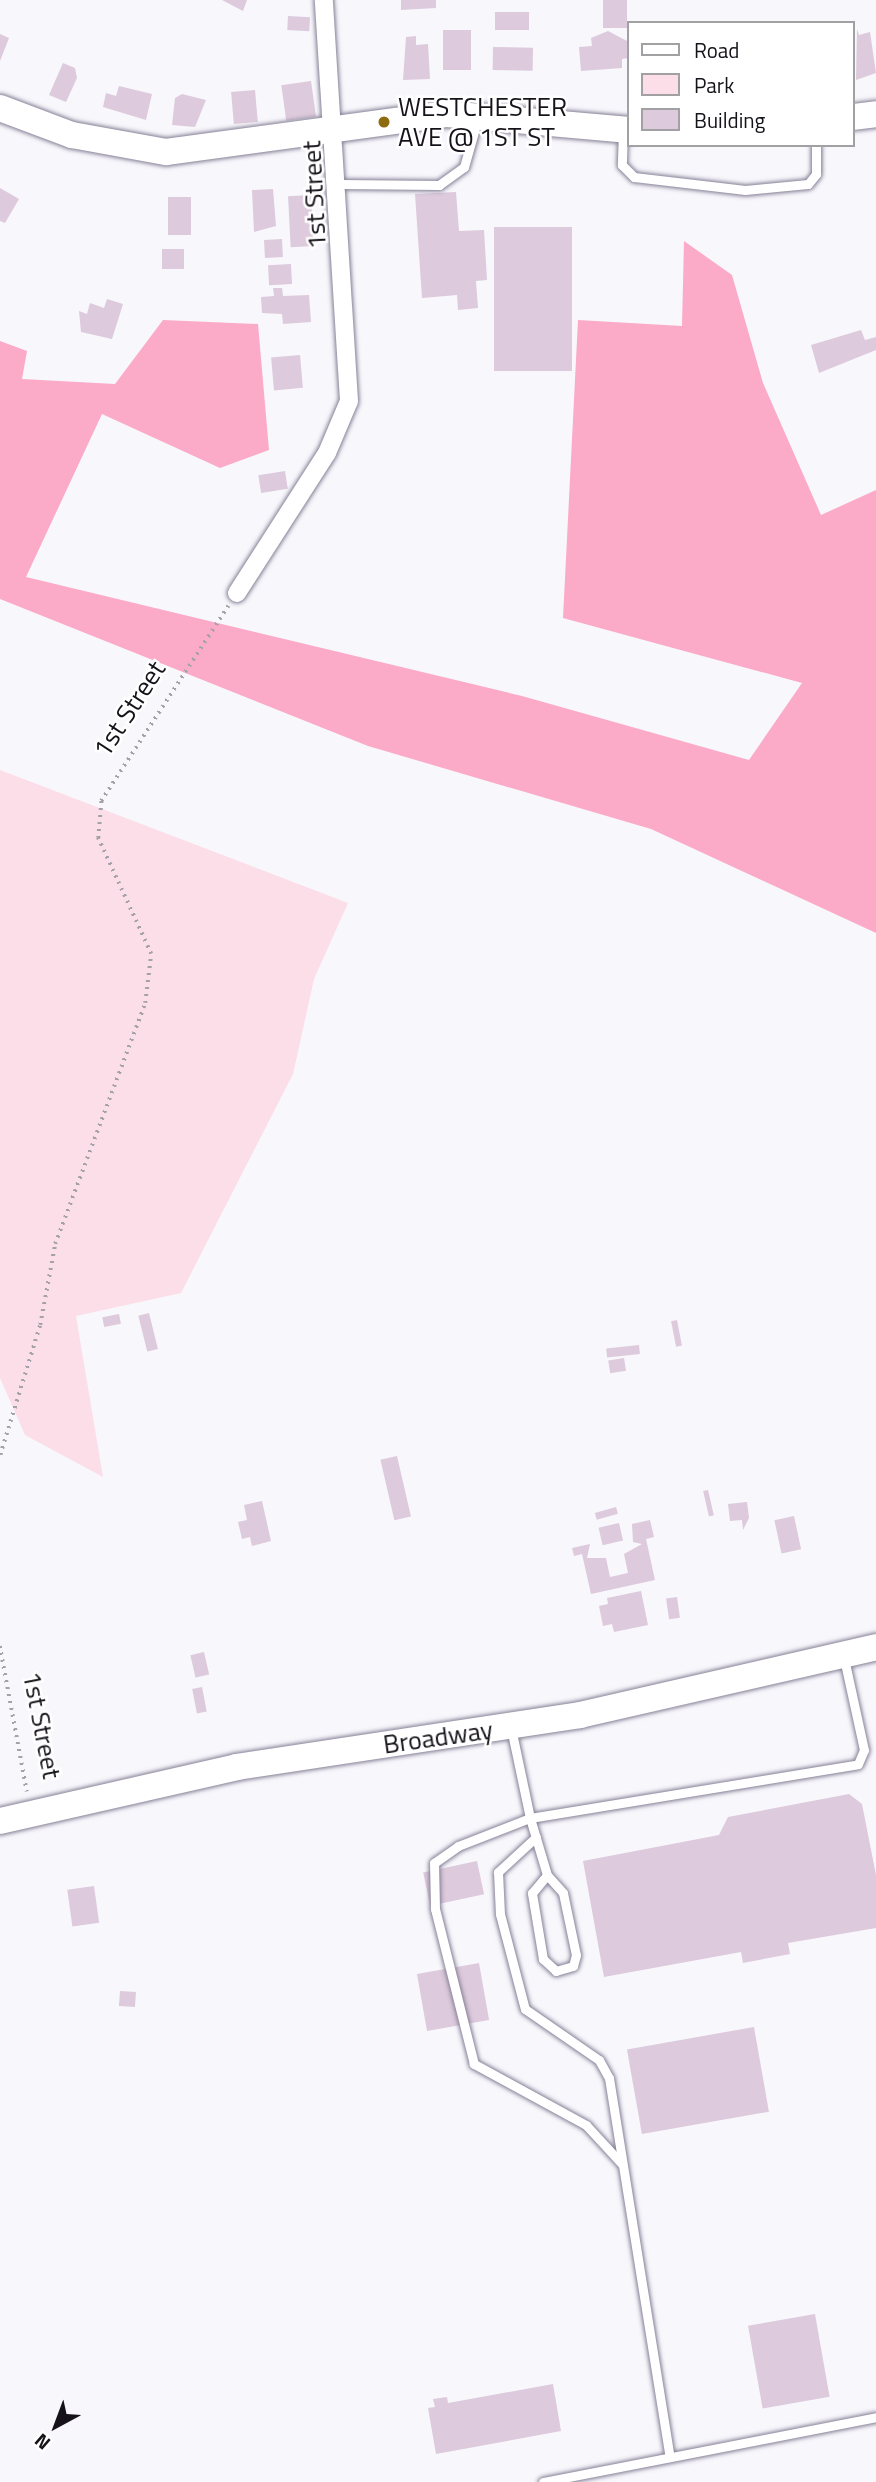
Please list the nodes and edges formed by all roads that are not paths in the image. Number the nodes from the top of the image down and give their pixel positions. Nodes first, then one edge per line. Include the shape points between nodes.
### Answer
1 (324, 0) edge
2 (0, 108) edge
3 (876, 114) edge
4 (477, 116) junction
5 (855, 117) edge
6 (337, 129) junction
7 (626, 130) edge
8 (816, 147) edge
9 (340, 184) junction
10 (237, 593) road end
11 (876, 1647) edge
12 (844, 1655) junction
13 (511, 1726) junction
14 (530, 1818) junction
15 (0, 1821) edge
16 (536, 1837) junction
17 (547, 1875) junction
18 (622, 2164) junction
19 (876, 2417) edge
20 (670, 2456) junction
21 (543, 2482) edge

1 - 6 street, 1st Street
2 - 6 street via 72,135 166,152
3 - 5 street
4 - 6 street
4 - 7 street
4 - 9 lane via 472,152 454,178 439,185
6 - 9 street, 1st Street
7 - 8 lane via 621,159 634,177 731,189 808,184 816,174
9 - 10 street, 1st Street via 349,401 327,453
11 - 12 street, Broadway
12 - 13 street, Broadway
12 - 14 lane via 864,1750 858,1764
13 - 14 lane
13 - 15 street, Broadway via 237,1767
14 - 16 lane
14 - 18 lane via 458,1846 439,1857 432,1870 468,2053 489,2076 586,2125
16 - 17 lane
16 - 18 lane via 506,1860 495,1879 515,1977 531,2016 605,2067
17 - 17 lane via 532,1893 543,1959 556,1971 573,1966 576,1955 563,1893
18 - 20 lane
19 - 20 lane
20 - 21 lane

